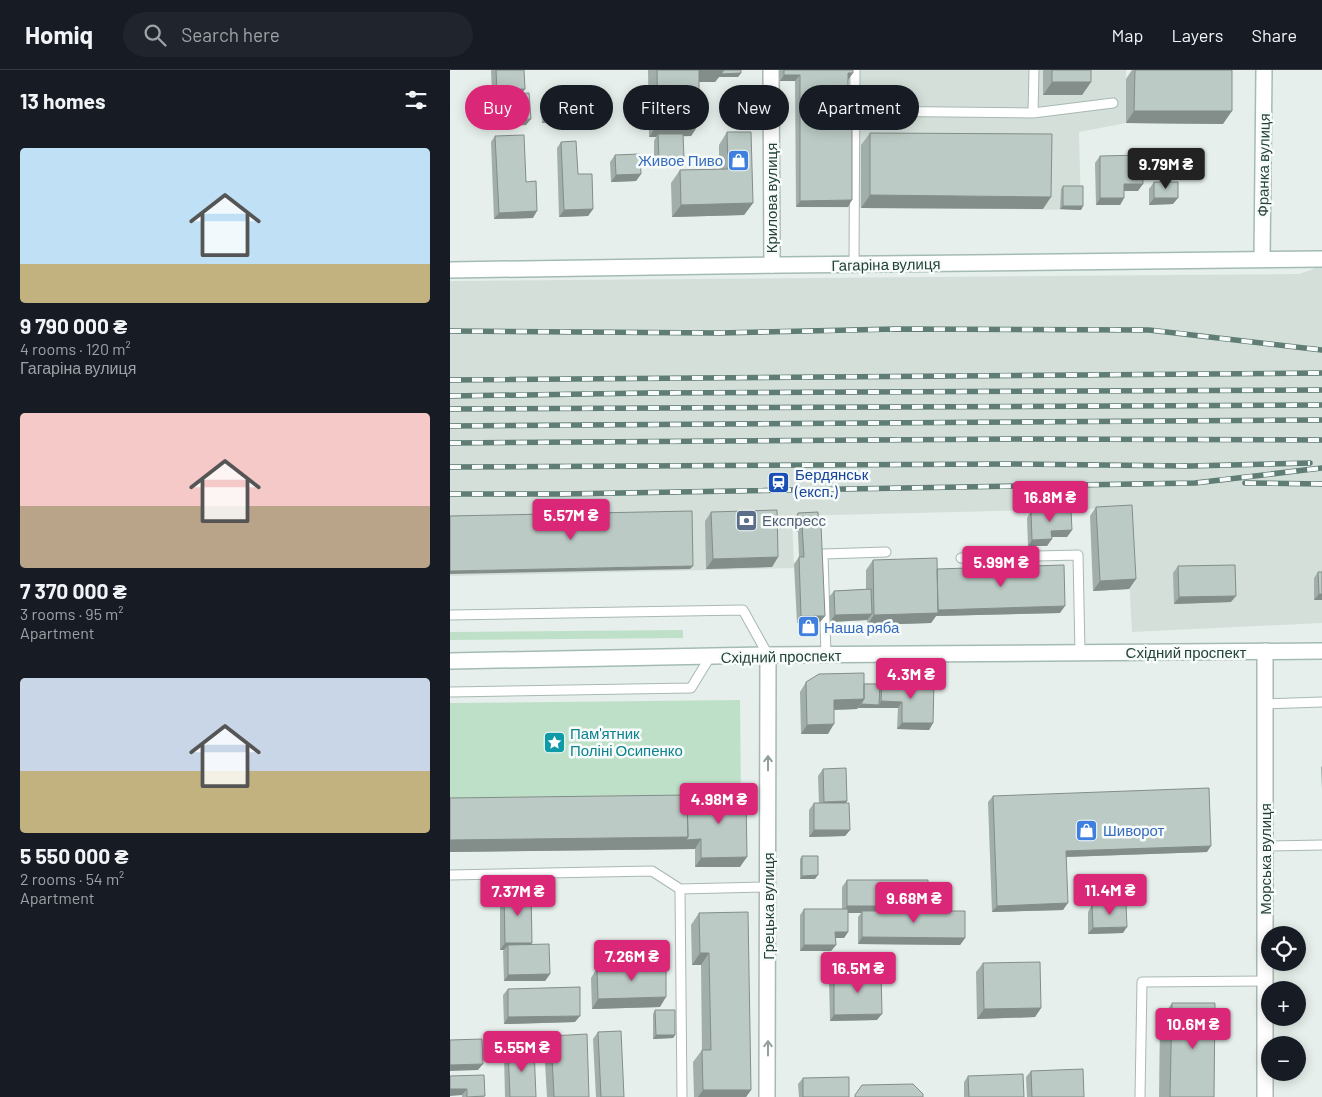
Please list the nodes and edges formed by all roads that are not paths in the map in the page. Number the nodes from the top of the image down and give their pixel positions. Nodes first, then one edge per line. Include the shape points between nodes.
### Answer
1 (771, 70) edge
2 (854, 70) edge
3 (1034, 70) edge
4 (1264, 70) edge
5 (854, 85) edge
6 (1113, 103) dead end
7 (919, 111) edge
8 (1033, 113) junction
9 (854, 130) edge
10 (1322, 259) edge
11 (1262, 260) junction
12 (854, 264) junction
13 (772, 265) junction
14 (450, 270) edge
15 (886, 552) dead end
16 (961, 558) dead end
17 (450, 615) edge
18 (1322, 650) edge
19 (1265, 651) junction
20 (1080, 653) junction
21 (826, 655) junction
22 (768, 656) junction
23 (710, 657) junction
24 (450, 662) edge
25 (450, 692) edge
26 (1322, 702) edge
27 (1265, 704) junction
28 (1322, 845) edge
29 (1265, 846) junction
30 (450, 875) edge
31 (768, 887) junction
32 (680, 889) junction
33 (1261, 981) edge
34 (1265, 981) edge
35 (1265, 1026) edge
36 (682, 1097) edge
37 (768, 1097) edge
38 (1140, 1097) edge
39 (1265, 1097) edge

1 - 13 street, Крилова вулиця
2 - 5 lane
3 - 8 lane
4 - 11 street, Франка вулиця
6 - 8 lane
7 - 8 lane
9 - 12 lane
10 - 11 street, Гагаріна вулиця
11 - 12 street, Гагаріна вулиця
12 - 13 street, Гагаріна вулиця
13 - 14 street, Гагаріна вулиця
15 - 21 lane via 823,554
16 - 20 lane via 1078,555
17 - 22 lane via 743,610
18 - 19 street, Східний проспект
19 - 20 street, Східний проспект
19 - 27 street, Морська вулиця
20 - 21 street, Східний проспект
21 - 22 street, Східний проспект
22 - 23 street, Східний проспект
31 -> 22 street, Грецька вулиця
23 - 24 street, Східний проспект
23 - 25 lane via 691,688
26 - 27 lane
27 - 29 street, Морська вулиця
28 - 29 lane
29 - 34 street, Морська вулиця
30 - 32 lane via 652,871
31 - 32 lane
37 -> 31 street, Грецька вулиця
32 - 36 lane
33 - 38 lane via 1142,982
35 - 39 street, Морська вулиця

